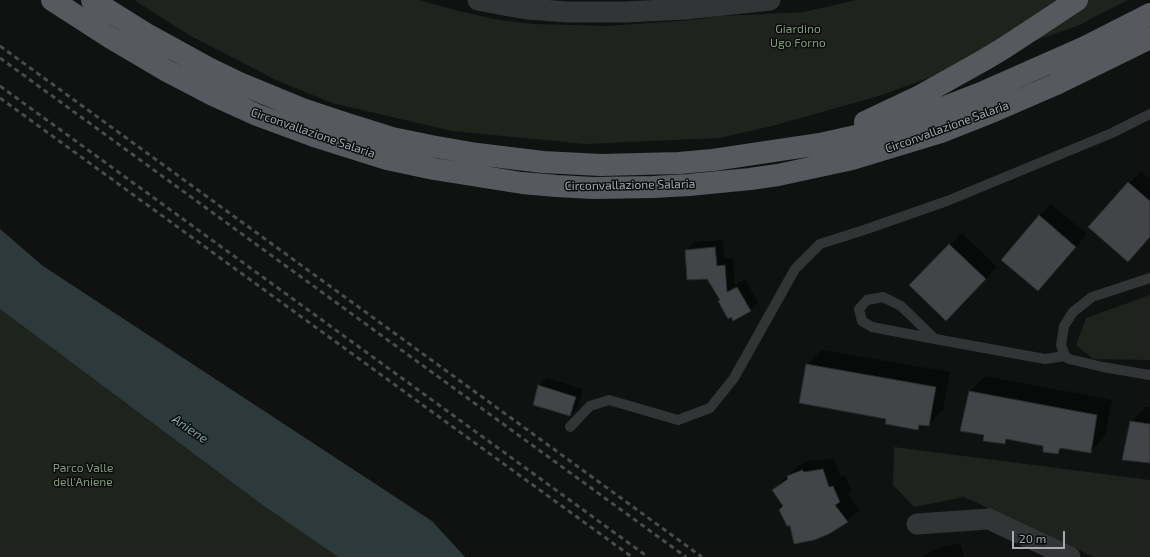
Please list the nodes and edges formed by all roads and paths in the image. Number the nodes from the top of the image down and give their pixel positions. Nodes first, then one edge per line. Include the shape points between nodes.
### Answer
1 (52, 0) edge
2 (92, 0) edge
3 (478, 0) edge
4 (770, 0) edge
5 (1077, 0) edge
6 (1150, 14) edge
7 (1150, 38) edge
8 (1150, 114) edge
9 (820, 144) junction
10 (1150, 278) edge
11 (935, 339) junction
12 (1065, 356) junction
13 (1150, 375) edge
14 (570, 427) dead end
15 (917, 524) dead end
16 (1070, 557) edge

1 - 7 highway, Circonvallazione Salaria via 166,71 238,107 314,136 387,159 434,169 522,183 593,188 682,185 750,179 878,152 994,112
2 - 9 highway, Circonvallazione Salaria via 148,35 239,83 338,122 431,146 522,160 609,164 713,160
3 - 4 street via 527,9 568,12 686,9
5 - 9 highway via 946,82
6 - 9 highway, Circonvallazione Salaria via 1085,47 969,98 890,126
8 - 14 lane via 947,201 820,244 796,269 734,378 710,408 678,420 609,400 590,406
10 - 12 lane via 1092,297 1073,312 1064,326 1061,345
11 - 11 lane via 901,306 883,297 867,300 859,309 862,321 872,327
11 - 12 lane via 1044,359
12 - 13 lane via 1103,367
15 - 16 street via 989,519

